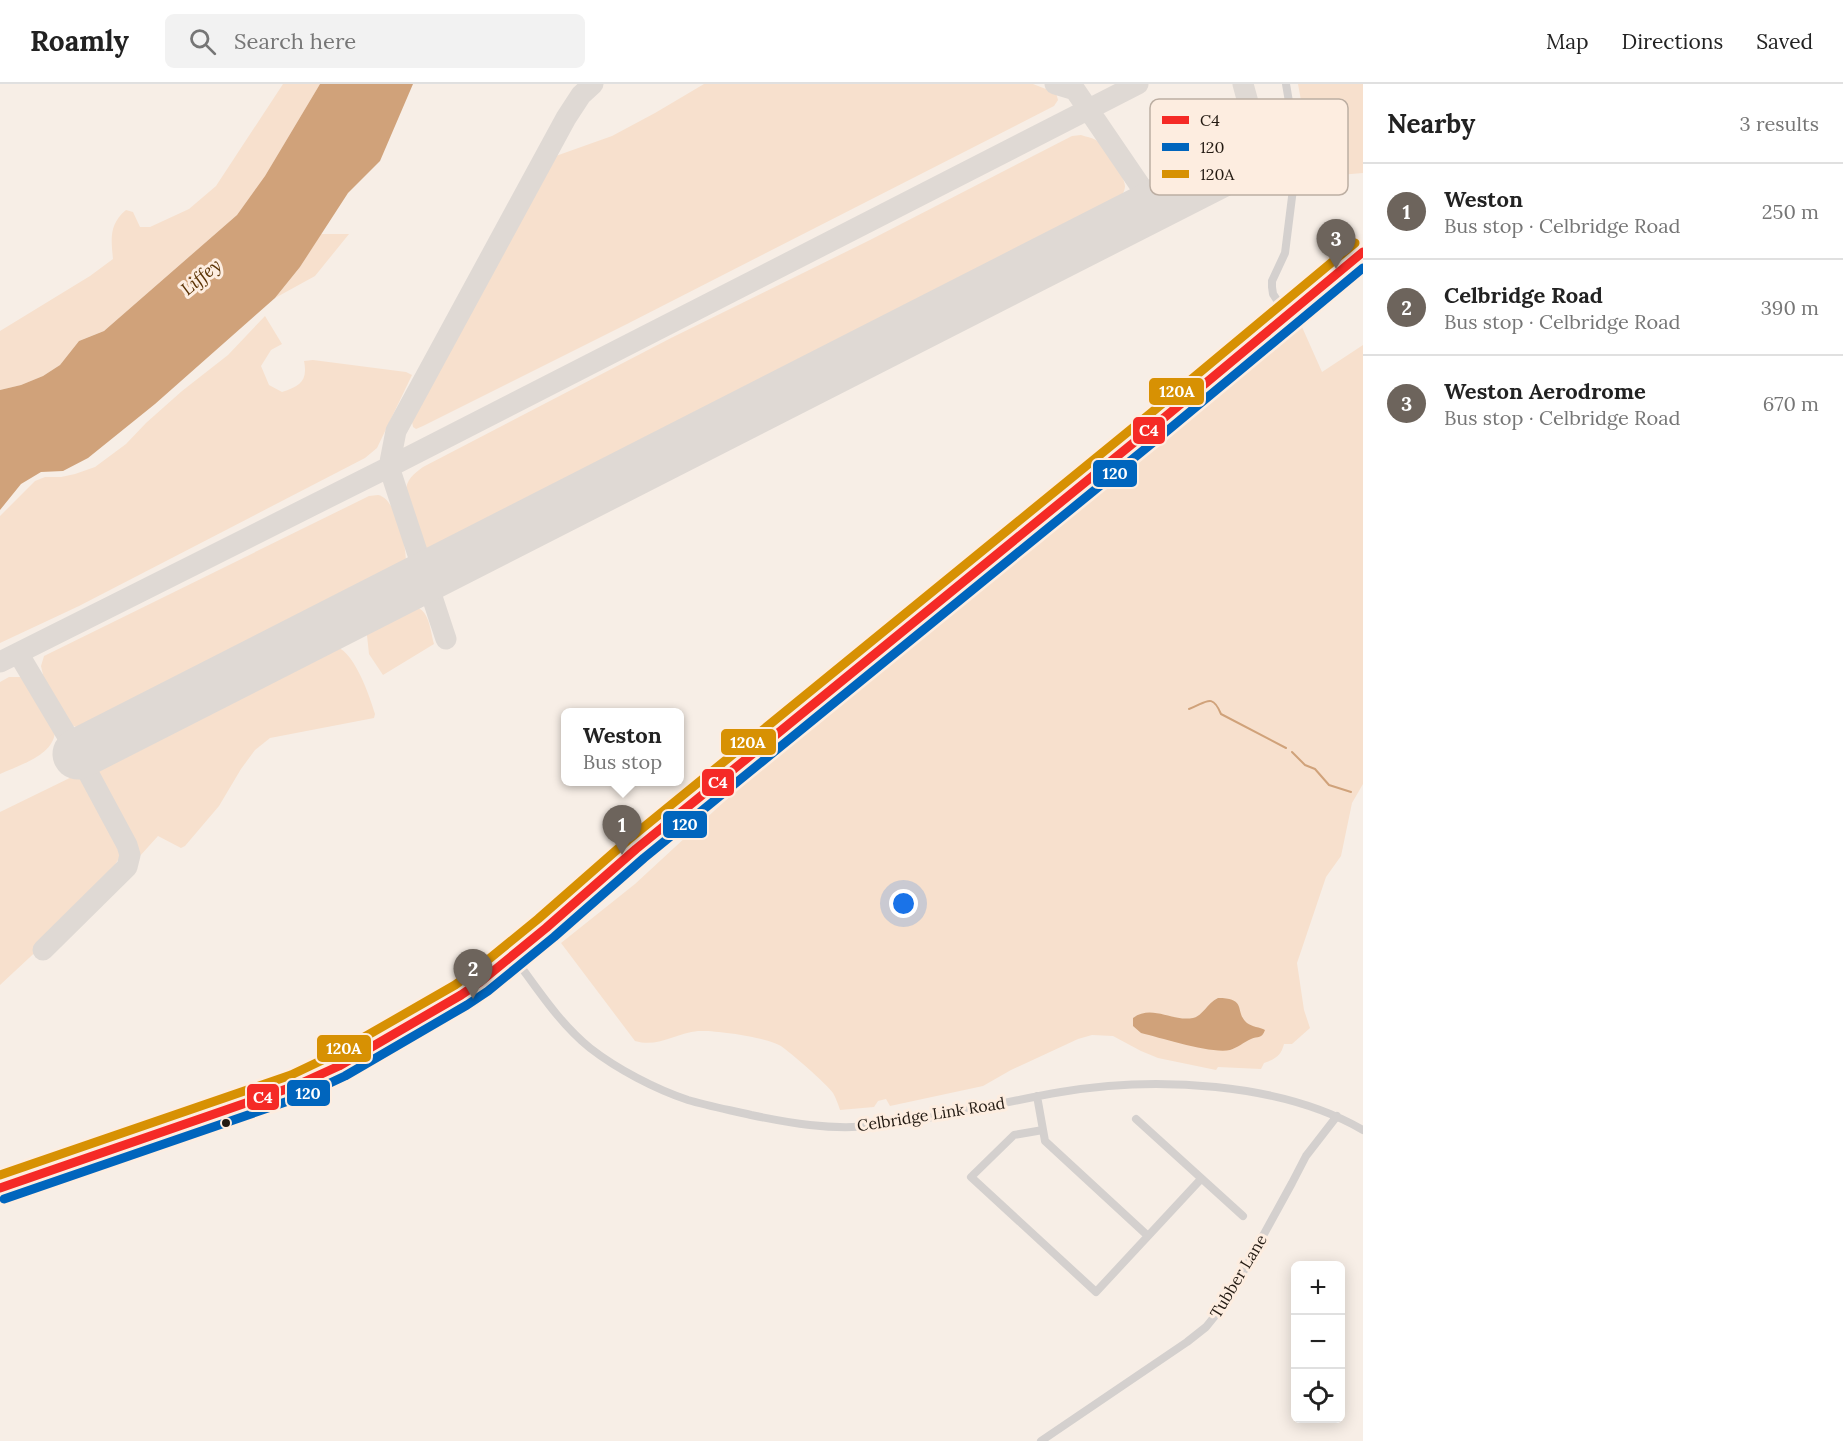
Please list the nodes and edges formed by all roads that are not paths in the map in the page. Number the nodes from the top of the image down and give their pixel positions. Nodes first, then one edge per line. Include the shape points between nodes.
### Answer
1 (1286, 84) edge
2 (1289, 99) edge
3 (1292, 195) edge
4 (1363, 252) edge
5 (1286, 314) junction
6 (513, 956) junction
7 (1037, 1096) junction
8 (1336, 1116) junction
9 (1136, 1119) dead end
10 (1043, 1130) junction
11 (1363, 1130) edge
12 (1201, 1179) junction
13 (0, 1188) edge
14 (1243, 1216) dead end
15 (1148, 1236) junction
16 (1041, 1441) edge

1 - 2 street
3 - 5 street via 1285,253 1272,281 1273,294
4 - 5 main road
5 - 6 main road via 645,842
6 - 7 street, Celbridge Link Road via 554,1011 591,1048 636,1077 687,1100 785,1122 846,1128 900,1122
6 - 13 main road via 461,996 308,1081
7 - 8 street, Celbridge Link Road via 1104,1086 1186,1086 1275,1096
7 - 10 street
8 - 11 street, Celbridge Link Road
8 - 16 street, Tubber Lane via 1299,1166 1236,1285 1206,1327
9 - 12 street
10 - 15 street via 1045,1141
10 - 15 street via 1014,1135 971,1177 1096,1292
12 - 14 street
12 - 15 street

